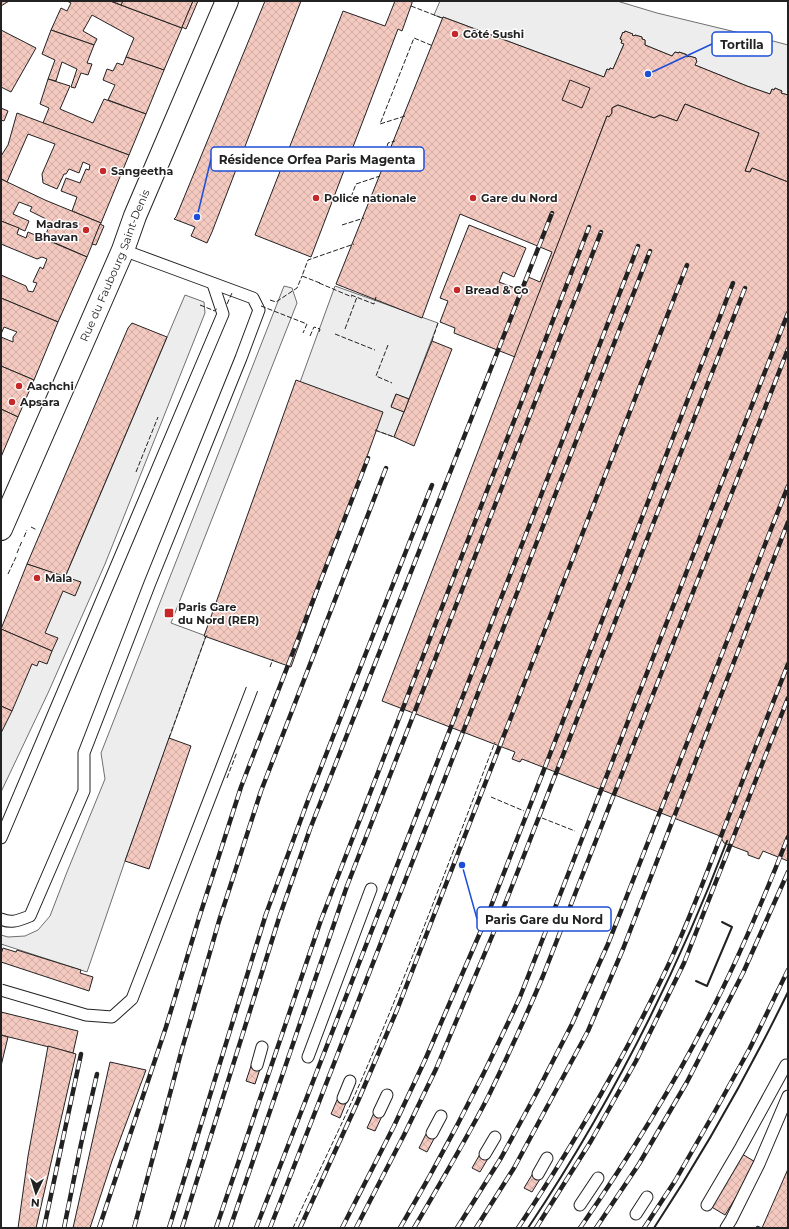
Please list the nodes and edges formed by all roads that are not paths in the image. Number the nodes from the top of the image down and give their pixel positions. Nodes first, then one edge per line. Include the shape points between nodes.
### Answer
1 (227, 1) edge
2 (123, 250) junction
3 (213, 284) junction
4 (1, 529) edge
5 (252, 688) dead end
6 (1, 838) edge
7 (371, 889) dead end
8 (1, 919) edge
9 (1, 990) edge
10 (262, 1047) dead end
11 (308, 1057) dead end
12 (256, 1065) dead end
13 (788, 1066) edge
14 (350, 1081) dead end
15 (387, 1095) dead end
16 (788, 1096) edge
17 (343, 1098) dead end
18 (379, 1112) dead end
19 (440, 1116) dead end
20 (432, 1133) dead end
21 (495, 1137) dead end
22 (485, 1154) dead end
23 (548, 1158) dead end
24 (538, 1174) dead end
25 (598, 1178) dead end
26 (647, 1197) dead end
27 (580, 1205) dead end
28 (707, 1205) dead end
29 (636, 1214) dead end
30 (726, 1228) edge

1 - 2 street, Rue du Faubourg Saint-Denis
2 - 3 lane
2 - 4 street, Rue du Faubourg Saint-Denis
3 - 6 lane via 223,314
3 - 8 lane via 253,298 259,310 84,752 84,791 30,916 18,921 8,922
5 - 9 lane, bridge via 132,999 112,1017 86,1015
7 - 11 lane
10 - 12 lane
13 - 28 lane via 786,1065
14 - 17 lane
15 - 18 lane
16 - 30 lane via 759,1164
19 - 20 lane
21 - 22 lane
23 - 24 lane
25 - 27 lane
26 - 29 lane

